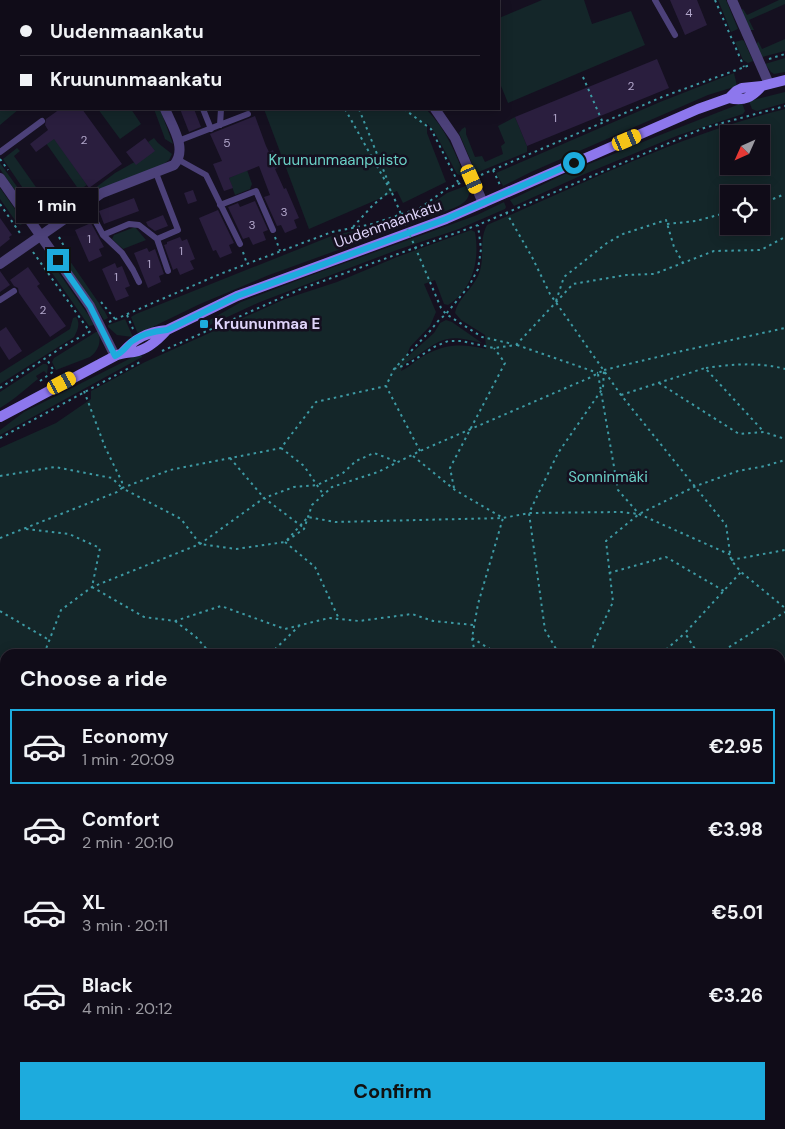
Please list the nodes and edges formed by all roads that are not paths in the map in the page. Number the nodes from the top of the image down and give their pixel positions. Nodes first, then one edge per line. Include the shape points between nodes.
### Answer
1 (655, 0) edge
2 (732, 0) edge
3 (675, 35) dead end
4 (785, 80) edge
5 (766, 85) junction
6 (165, 110) edge
7 (203, 110) edge
8 (221, 110) edge
9 (436, 110) edge
10 (248, 114) dead end
11 (42, 122) dead end
12 (220, 125) junction
13 (211, 128) junction
14 (178, 141) junction
15 (0, 152) edge
16 (178, 160) junction
17 (156, 173) junction
18 (0, 178) edge
19 (484, 203) junction
20 (86, 204) junction
21 (220, 205) junction
22 (273, 230) road end
23 (103, 235) junction
24 (41, 236) junction
25 (157, 239) junction
26 (240, 244) road end
27 (0, 264) edge
28 (168, 271) dead end
29 (139, 282) dead end
30 (14, 291) dead end
31 (0, 300) edge
32 (119, 354) junction
33 (0, 417) edge

1 - 3 lane
2 - 5 street via 760,62
4 - 5 main road, Uudenmaankatu
5 - 19 main road, Uudenmaankatu via 752,96 739,100 729,98 689,113
6 - 14 street
7 - 13 lane
8 - 12 lane
9 - 19 street via 455,138
10 - 12 lane
11 - 15 lane
12 - 13 lane
13 - 14 lane
14 - 16 street via 181,149
16 - 17 street
16 - 21 lane via 206,175
17 - 20 street via 102,193
17 - 25 lane via 178,230
18 - 24 street
19 - 32 main road, Uudenmaankatu via 237,296 167,330 158,341 136,352
20 - 23 lane
20 - 24 street
21 - 22 lane via 256,191
21 - 26 lane
23 - 25 lane via 130,224 139,225
23 - 29 lane via 122,253
24 - 27 street
24 - 32 street
25 - 28 lane
30 - 31 lane
32 - 33 main road, Uudenmaankatu

